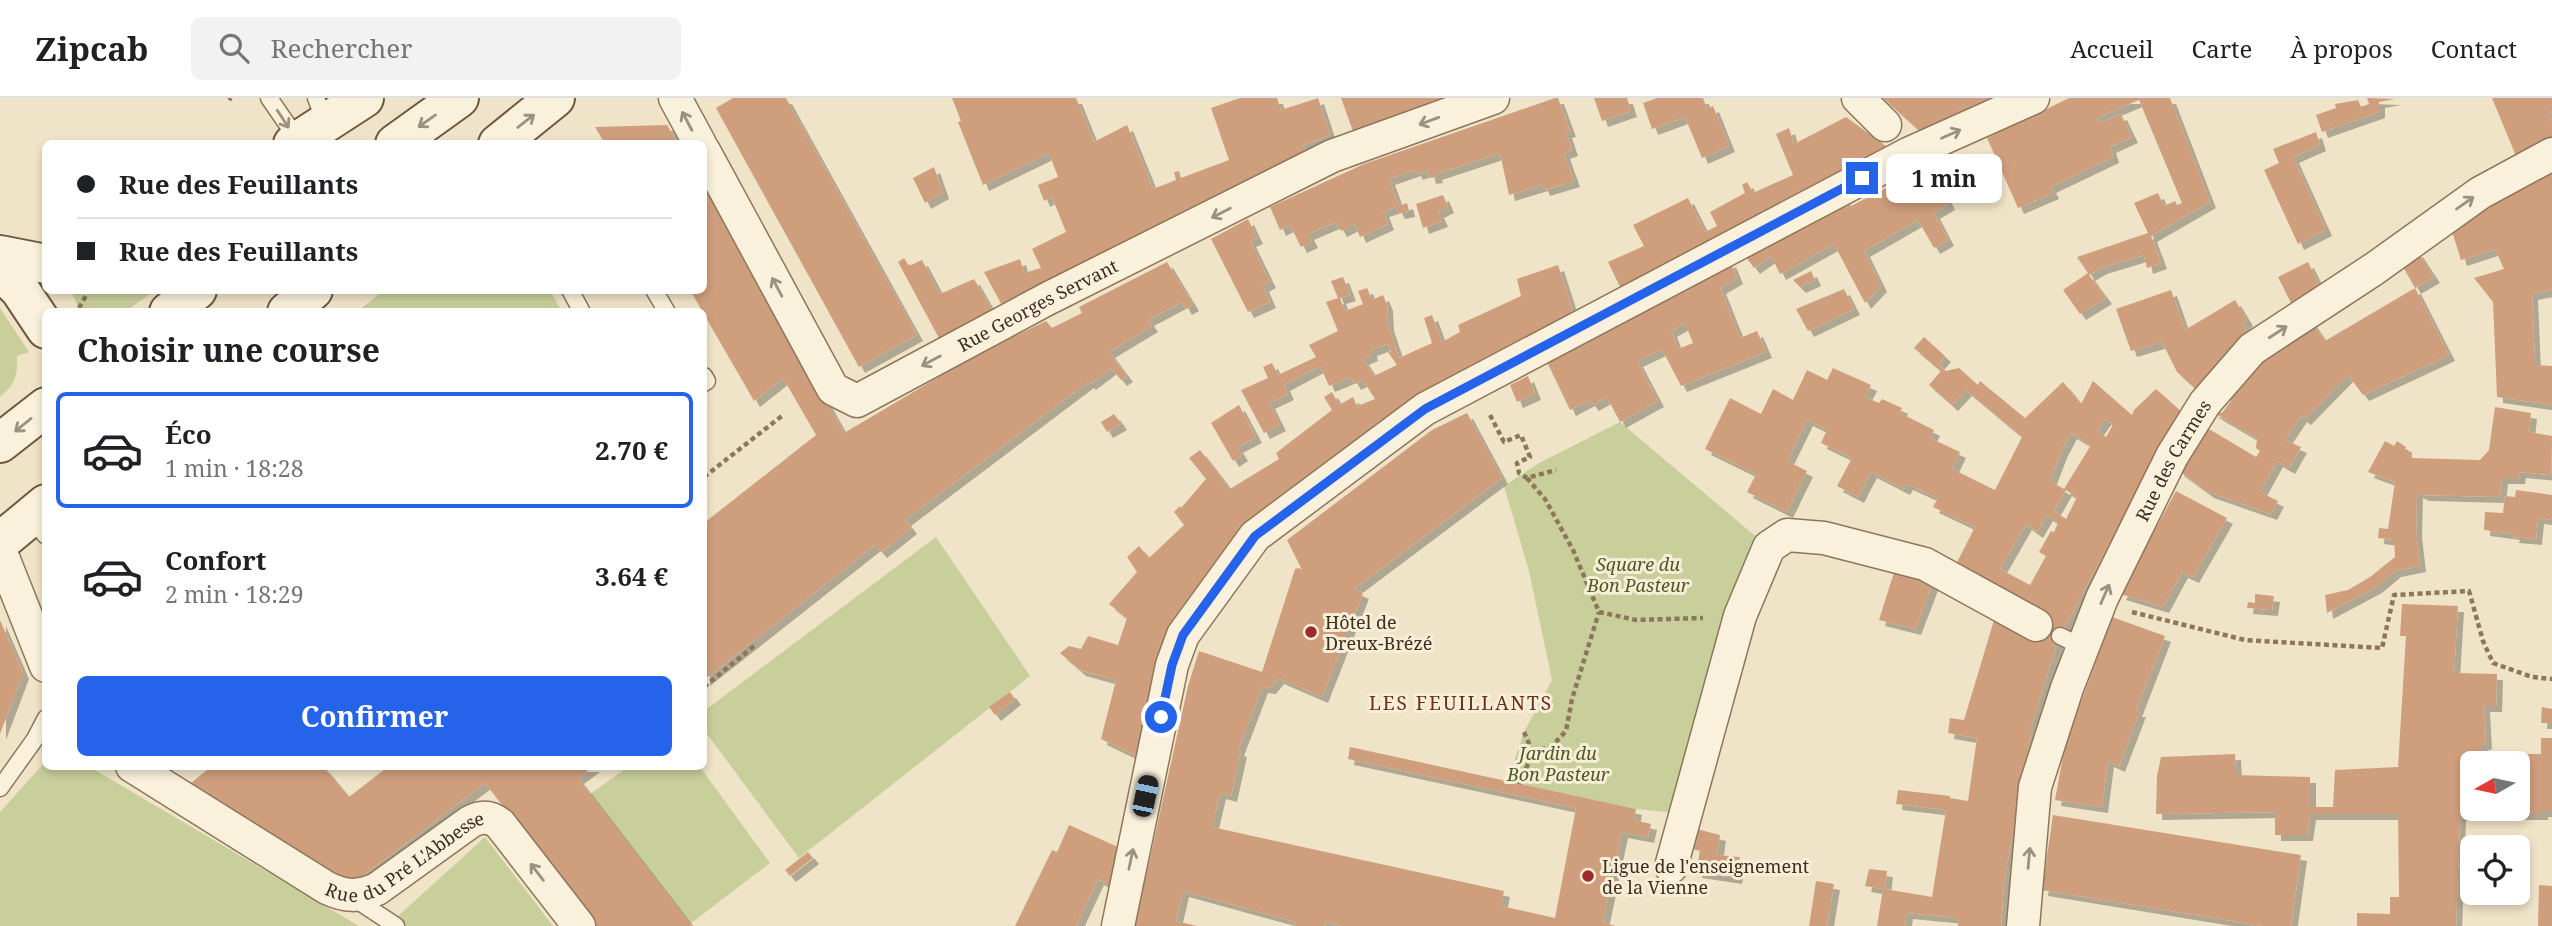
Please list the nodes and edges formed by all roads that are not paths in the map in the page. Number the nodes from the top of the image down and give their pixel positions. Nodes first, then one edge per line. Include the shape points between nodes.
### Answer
1 (269, 98) edge
2 (364, 98) edge
3 (459, 98) edge
4 (555, 98) edge
5 (675, 98) edge
6 (1493, 98) edge
7 (1858, 98) edge
8 (2033, 98) edge
9 (1885, 125) dead end
10 (310, 132) edge
11 (401, 140) edge
12 (503, 140) edge
13 (698, 140) edge
14 (2552, 154) edge
15 (707, 157) edge
16 (0, 255) edge
17 (42, 264) edge
18 (0, 270) edge
19 (192, 294) edge
20 (174, 308) edge
21 (42, 323) edge
22 (42, 410) edge
23 (0, 443) edge
24 (40, 519) edge
25 (0, 542) edge
26 (0, 550) edge
27 (2060, 636) junction
28 (42, 656) edge
29 (42, 726) edge
30 (138, 770) edge
31 (0, 788) edge
32 (1671, 867) dead end
33 (350, 896) junction
34 (396, 926) edge
35 (579, 926) edge
36 (1118, 926) edge
37 (2023, 926) edge

1 -> 10 lane
2 - 10 main road
3 -> 11 main road
12 -> 4 main road
13 -> 5 street
6 -> 15 street, Rue Georges Servant via 1332,156 1047,299 857,401 833,389
7 - 9 street
36 -> 8 street via 1172,665 1183,635 1255,536 1425,409 1910,153
27 -> 14 street, Rue des Carmes via 2102,598 2172,456 2205,403 2252,349 2480,193
16 - 17 main road
18 - 21 main road
19 - 20 main road
22 -> 23 main road
24 - 25 main road
26 - 28 street
27 - 32 street via 1925,564 1824,538 1787,535 1769,547 1740,616
37 -> 27 street, Rue des Carmes via 2035,787 2067,688
29 - 31 lane
30 - 33 street, Rue du Pré L'Abbesse via 327,888
33 - 34 lane
35 -> 33 street, Rue du Pré L'Abbesse via 493,819 470,822 387,883

